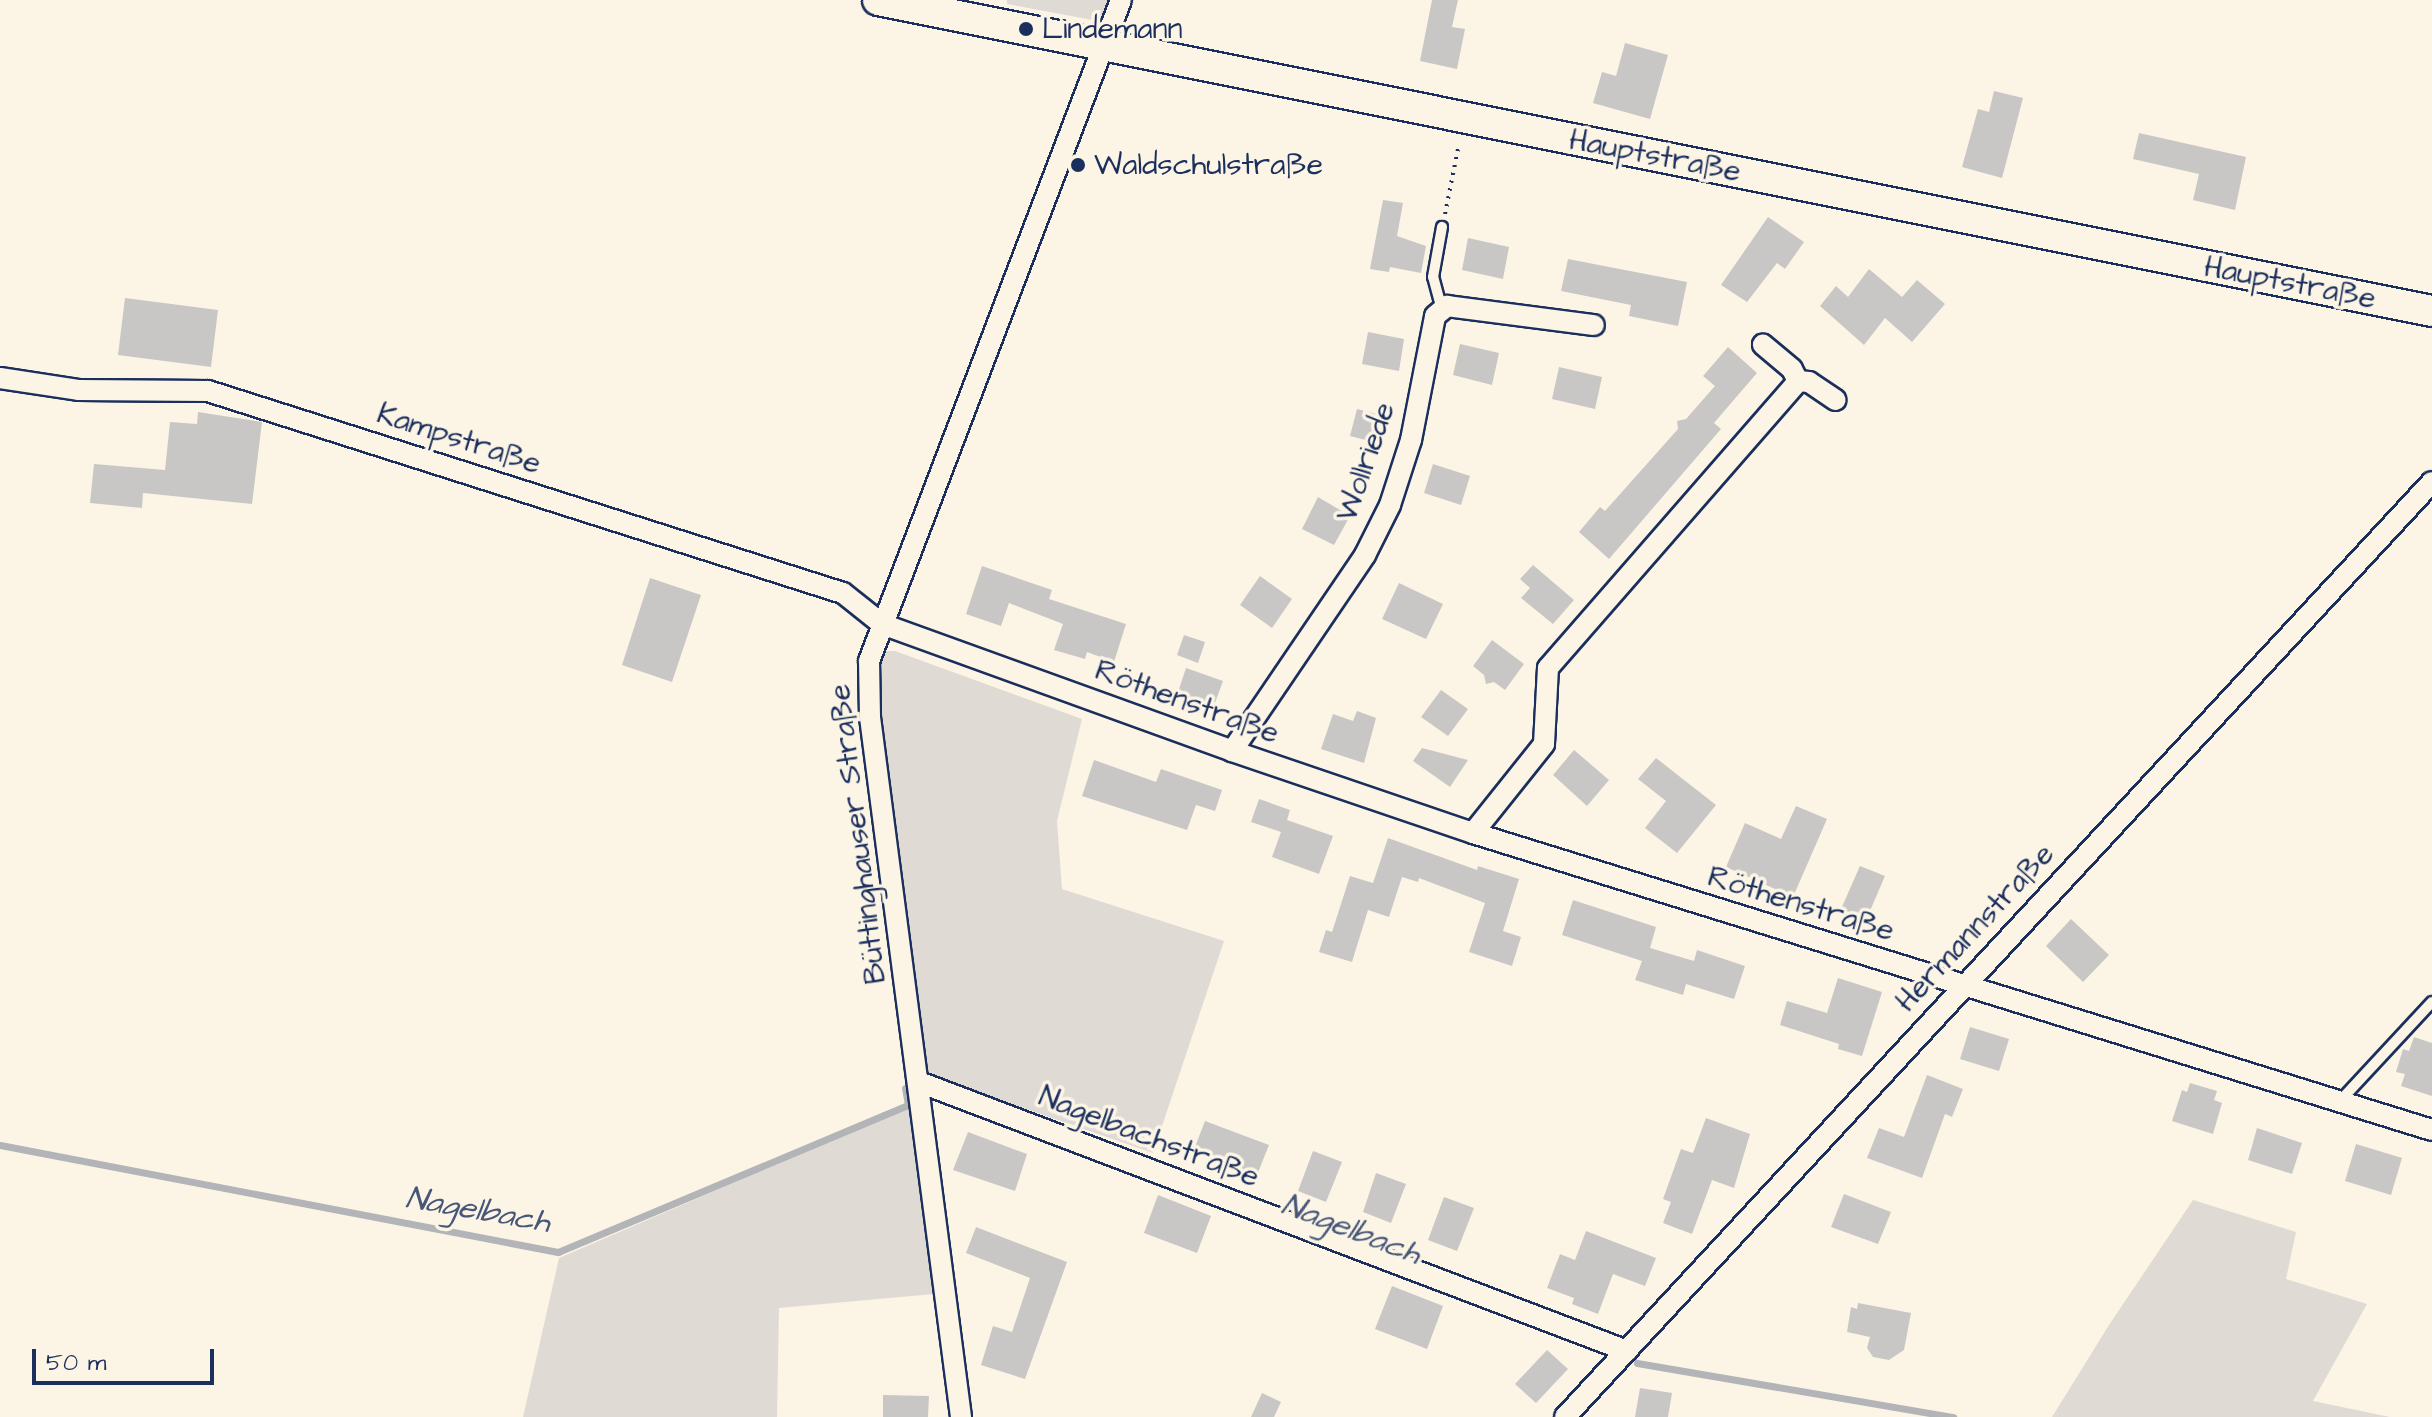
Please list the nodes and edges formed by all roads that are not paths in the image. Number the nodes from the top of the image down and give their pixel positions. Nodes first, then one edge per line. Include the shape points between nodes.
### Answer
1 (878, 0) edge
2 (1121, 0) edge
3 (1103, 44) junction
4 (1442, 227) road end
5 (1442, 310) junction
6 (2432, 311) edge
7 (1594, 325) dead end
8 (1763, 345) dead end
9 (0, 378) edge
10 (1798, 381) junction
11 (1836, 400) dead end
12 (2432, 482) edge
13 (882, 624) junction
14 (1232, 751) junction
15 (1473, 833) junction
16 (1962, 985) junction
17 (2432, 1002) edge
18 (919, 1082) junction
19 (2340, 1101) junction
20 (2432, 1130) edge
21 (1627, 1351) junction
22 (961, 1417) edge
23 (1565, 1417) edge

1 - 3 main road, Hauptstraße
2 - 3 street
3 - 6 main road, Hauptstraße
3 - 13 street, Büttinghauser Straße
4 - 5 lane via 1433,277
5 - 7 street via 1447,306
5 - 14 street, Wollriede via 1435,316 1411,440 1390,505 1365,555
8 - 10 street via 1792,369
9 - 13 street, Kampstraße via 78,390 208,391 843,593
10 - 11 street via 1809,382
10 - 15 street via 1548,668 1544,744
12 - 16 street, Hermannstraße
13 - 14 street, Röthenstraße
13 - 18 street, Büttinghauser Straße via 869,661 870,717
14 - 15 street, Röthenstraße
15 - 16 street, Röthenstraße
16 - 19 street, Röthenstraße
16 - 21 street, Hermannstraße
17 - 19 lane
18 - 21 street, Nagelbachstraße
18 - 22 street, Büttinghauser Straße
19 - 20 street, Röthenstraße
21 - 23 street, Hermannstraße

